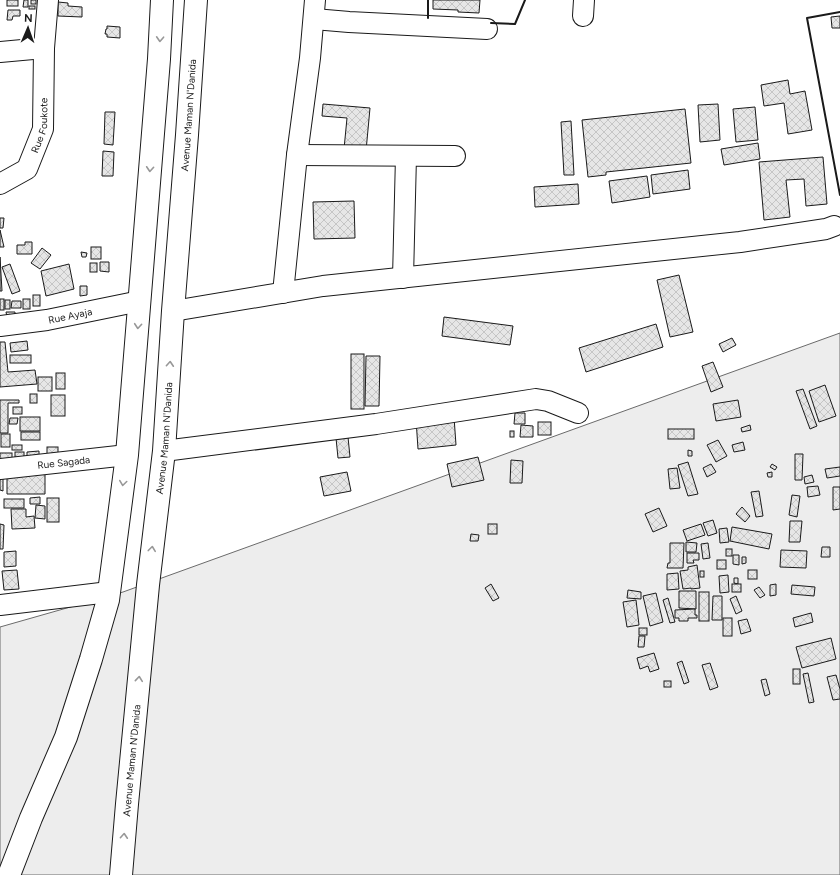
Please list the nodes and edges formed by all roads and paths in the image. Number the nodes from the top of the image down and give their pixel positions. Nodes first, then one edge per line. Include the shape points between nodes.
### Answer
1 (48, 0) edge
2 (162, 0) edge
3 (196, 0) edge
4 (314, 9) edge
5 (487, 29) dead end
6 (44, 48) junction
7 (0, 52) edge
8 (297, 155) junction
9 (406, 156) junction
10 (455, 156) dead end
11 (0, 184) edge
12 (834, 226) dead end
13 (403, 278) junction
14 (283, 294) junction
15 (140, 301) junction
16 (173, 311) junction
17 (0, 326) edge
18 (578, 413) dead end
19 (164, 451) junction
20 (127, 455) junction
21 (0, 469) edge
22 (109, 592) junction
23 (0, 606) edge
24 (9, 875) edge
25 (122, 875) edge

1 - 6 street, Rue Foukote
2 -> 15 highway
3 - 16 highway, Avenue Maman N'Danida
4 - 5 street via 349,22
4 - 8 street
6 - 7 street
6 - 11 street, Rue Foukote via 43,129 27,169
8 - 9 street
8 - 14 street
9 - 10 street
9 - 13 street
12 - 13 street via 740,242
13 - 14 street via 323,286
14 - 16 street
15 - 17 street, Rue Ayaja via 47,320
15 -> 20 highway
19 -> 16 highway, Avenue Maman N'Danida
18 - 19 street via 536,399 376,424
25 -> 19 highway, Avenue Maman N'Danida via 146,600
20 - 21 street, Rue Sagada
20 -> 22 highway
22 - 23 street
22 - 24 highway via 91,660 66,737

